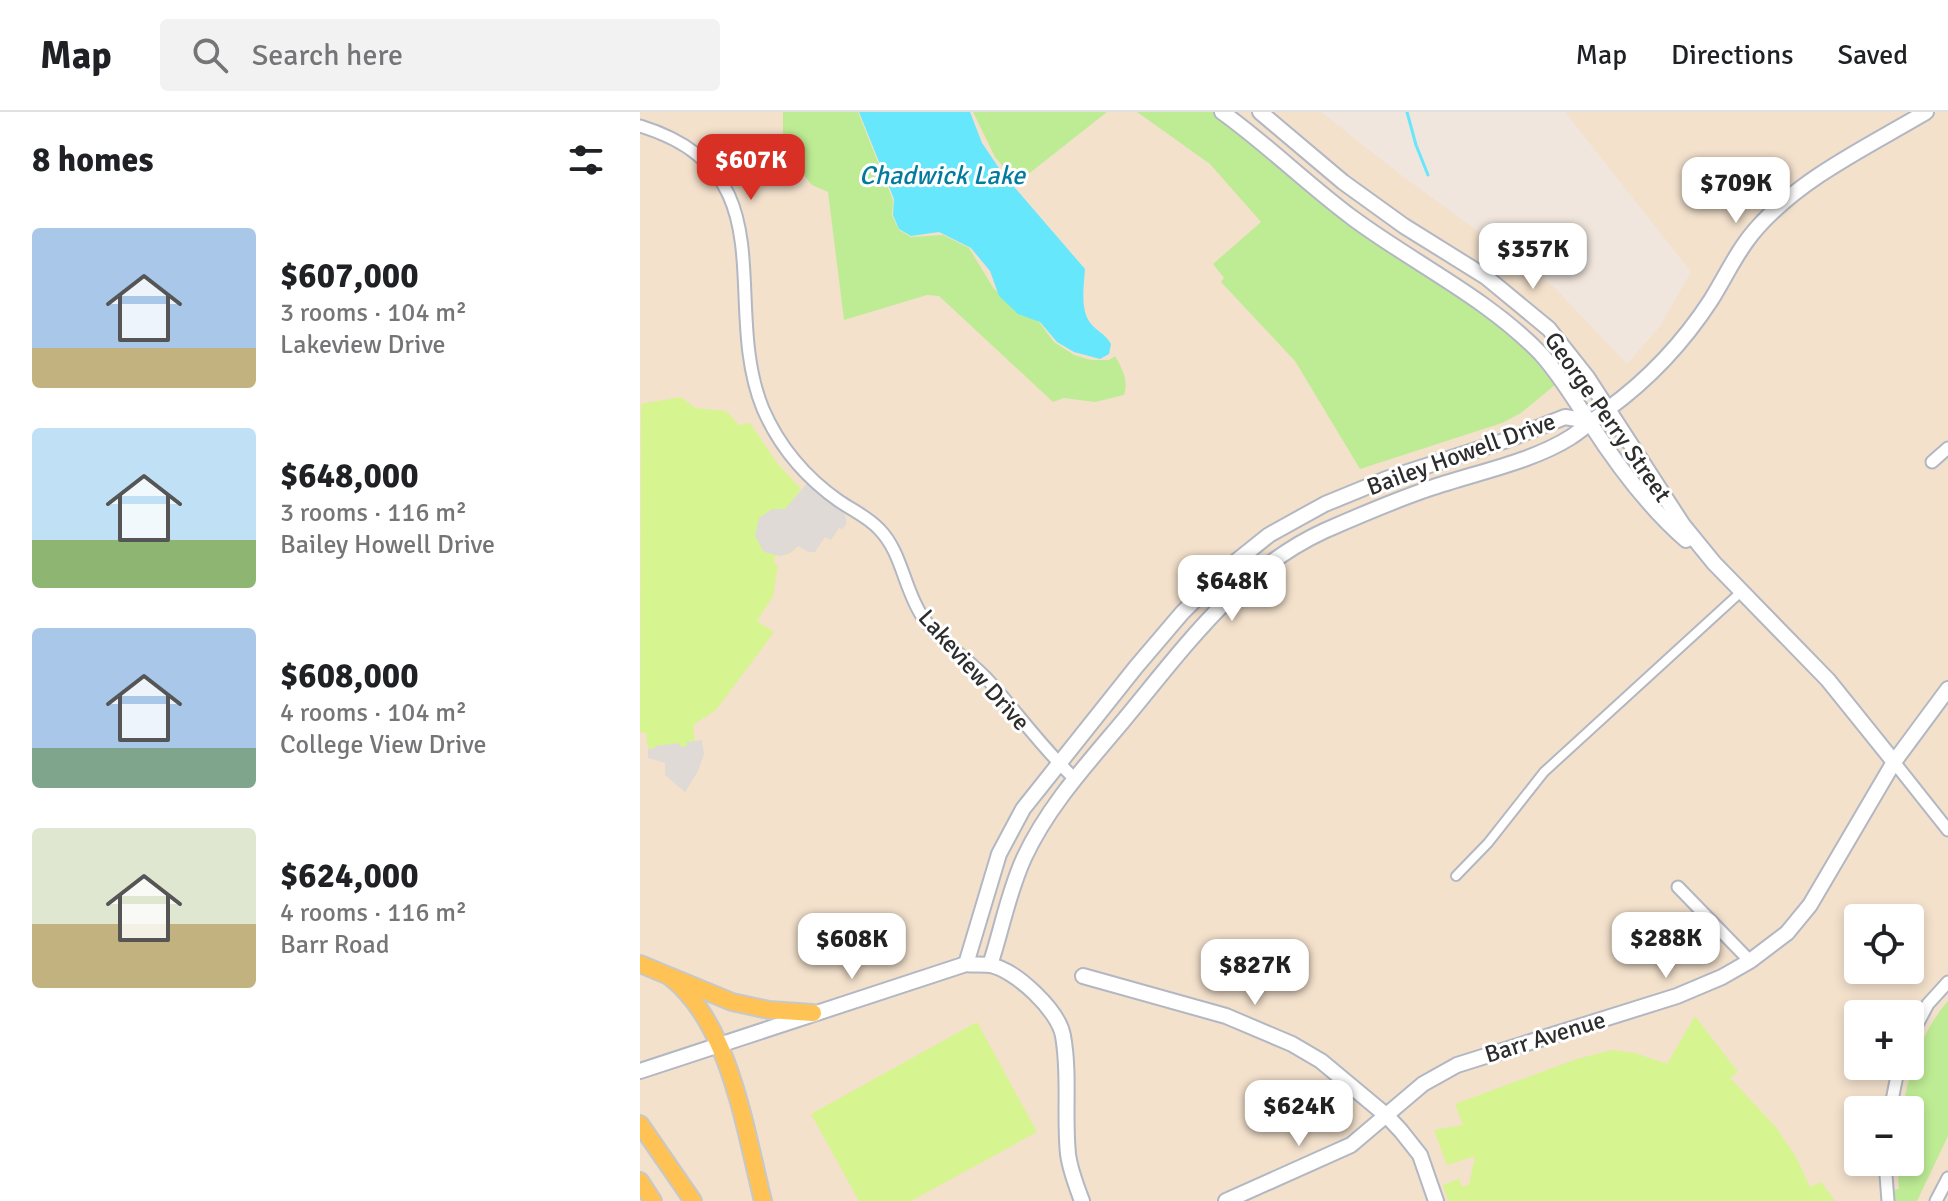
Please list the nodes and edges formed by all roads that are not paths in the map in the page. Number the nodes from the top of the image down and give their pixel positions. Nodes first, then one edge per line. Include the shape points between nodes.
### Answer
1 (1222, 112) edge
2 (1260, 112) edge
3 (1926, 112) edge
4 (640, 126) edge
5 (1608, 409) junction
6 (1589, 421) junction
7 (1948, 448) edge
8 (1932, 462) dead end
9 (1714, 563) junction
10 (1742, 591) junction
11 (1948, 689) edge
12 (1894, 762) junction
13 (1057, 763) junction
14 (1075, 779) junction
15 (1948, 830) edge
16 (1456, 876) dead end
17 (1678, 887) dead end
18 (1750, 961) junction
19 (640, 964) edge
20 (966, 964) junction
21 (990, 965) junction
22 (1083, 976) dead end
23 (670, 977) junction
24 (1948, 982) edge
25 (1924, 1012) edge
26 (813, 1013) junction
27 (721, 1044) junction
28 (640, 1071) edge
29 (1387, 1116) junction
30 (640, 1124) edge
31 (1886, 1176) edge
32 (1948, 1178) edge
33 (693, 1201) edge
34 (763, 1201) edge
35 (1082, 1201) edge
36 (1226, 1201) edge
37 (1436, 1201) edge
38 (1888, 1201) edge
39 (1936, 1201) edge

1 - 6 street, George Perry Street via 1354,219 1512,328 1540,353
2 - 5 street, George Perry Street via 1343,182 1486,277 1549,329
3 - 5 street via 1783,203 1742,248 1687,335 1662,364
4 - 13 street, Lakeview Drive via 696,153 720,178 730,198 740,228 757,389 781,442 817,485 880,529 923,618 983,675
5 - 6 street
5 - 9 street, George Perry Street
6 - 9 street, George Perry Street via 1645,499
6 - 13 street, Bailey Howell Drive via 1565,417 1386,479 1269,535 1182,613
6 - 14 street, Bailey Howell Drive via 1542,451 1375,510 1281,555 1227,599
7 - 8 street
9 - 10 street, George Perry Street
10 - 12 street, George Perry Street via 1828,680
10 - 16 street via 1544,772
11 - 12 street, Barr Avenue
12 - 15 street, George Perry Street
12 - 18 street, Barr Avenue via 1810,905 1787,933
13 - 14 street, Lakeview Drive
13 - 20 street, Bailey Howell Drive via 999,854
14 - 21 street, Bailey Howell Drive via 1025,856
17 - 18 street
18 - 29 street, Barr Avenue via 1677,996 1457,1065 1423,1084
19 - 23 main road
20 - 21 street
20 - 26 street
21 - 35 street via 1035,994 1061,1029 1068,1156
22 - 29 street via 1269,1033 1321,1061
23 - 26 main road via 732,1002
23 - 27 main road via 702,1011
24 - 25 street
26 - 27 street
27 - 28 street
27 - 34 main road
29 - 36 street, Barr Avenue via 1337,1152
29 - 37 street via 1420,1155
30 - 33 main road
31 - 38 street
32 - 39 street

